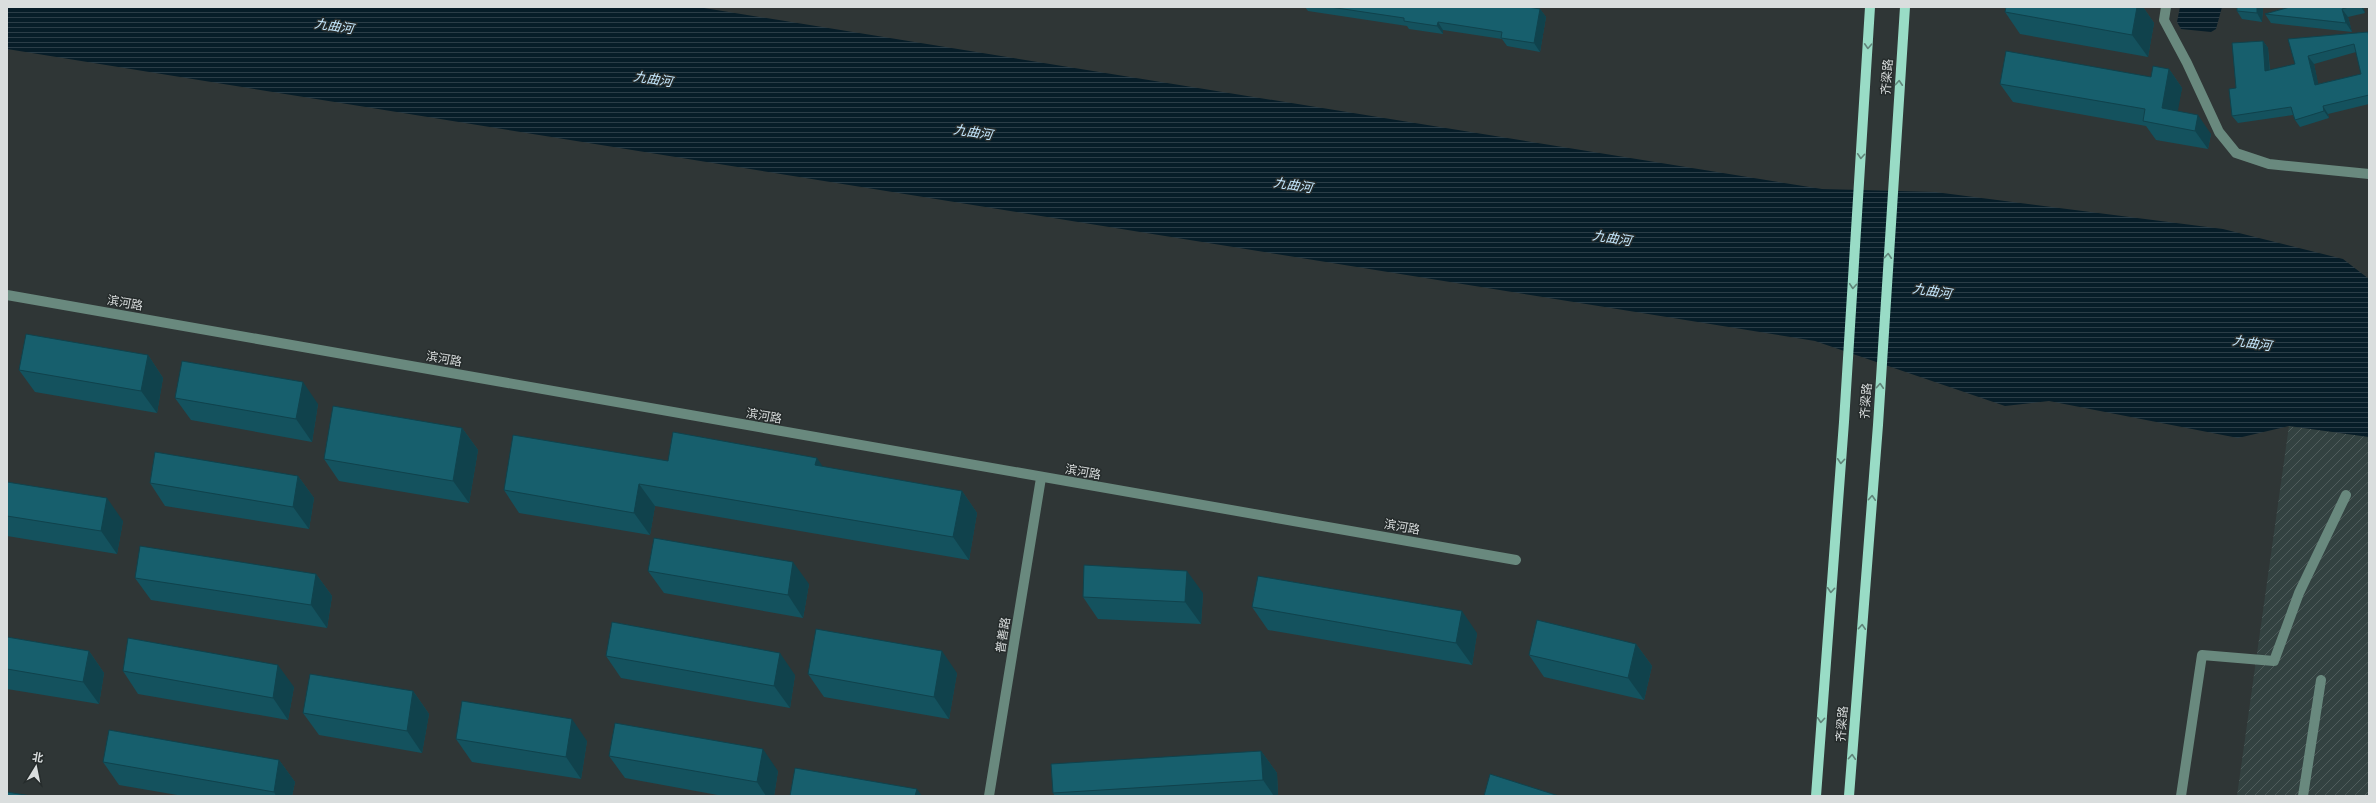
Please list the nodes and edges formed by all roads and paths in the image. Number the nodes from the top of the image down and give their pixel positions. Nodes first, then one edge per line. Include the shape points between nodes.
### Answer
1 (1870, 7) edge
2 (1904, 7) edge
3 (2166, 7) edge
4 (2369, 174) edge
5 (7, 295) edge
6 (1041, 478) junction
7 (2346, 495) dead end
8 (1516, 560) dead end
9 (2321, 680) dead end
10 (989, 796) edge
11 (1816, 796) edge
12 (1849, 796) edge
13 (2181, 796) edge
14 (2303, 796) edge

1 -> 11 main road, 齐梁路 via 1844,422
12 -> 2 main road, 齐梁路 via 1878,425
3 - 4 street via 2164,20 2188,63 2219,132 2236,153 2269,164
5 - 6 street, 滨河路
6 - 8 street, 滨河路
6 - 10 street, 普善路
7 - 13 street via 2299,593 2274,661 2202,655
9 - 14 street

